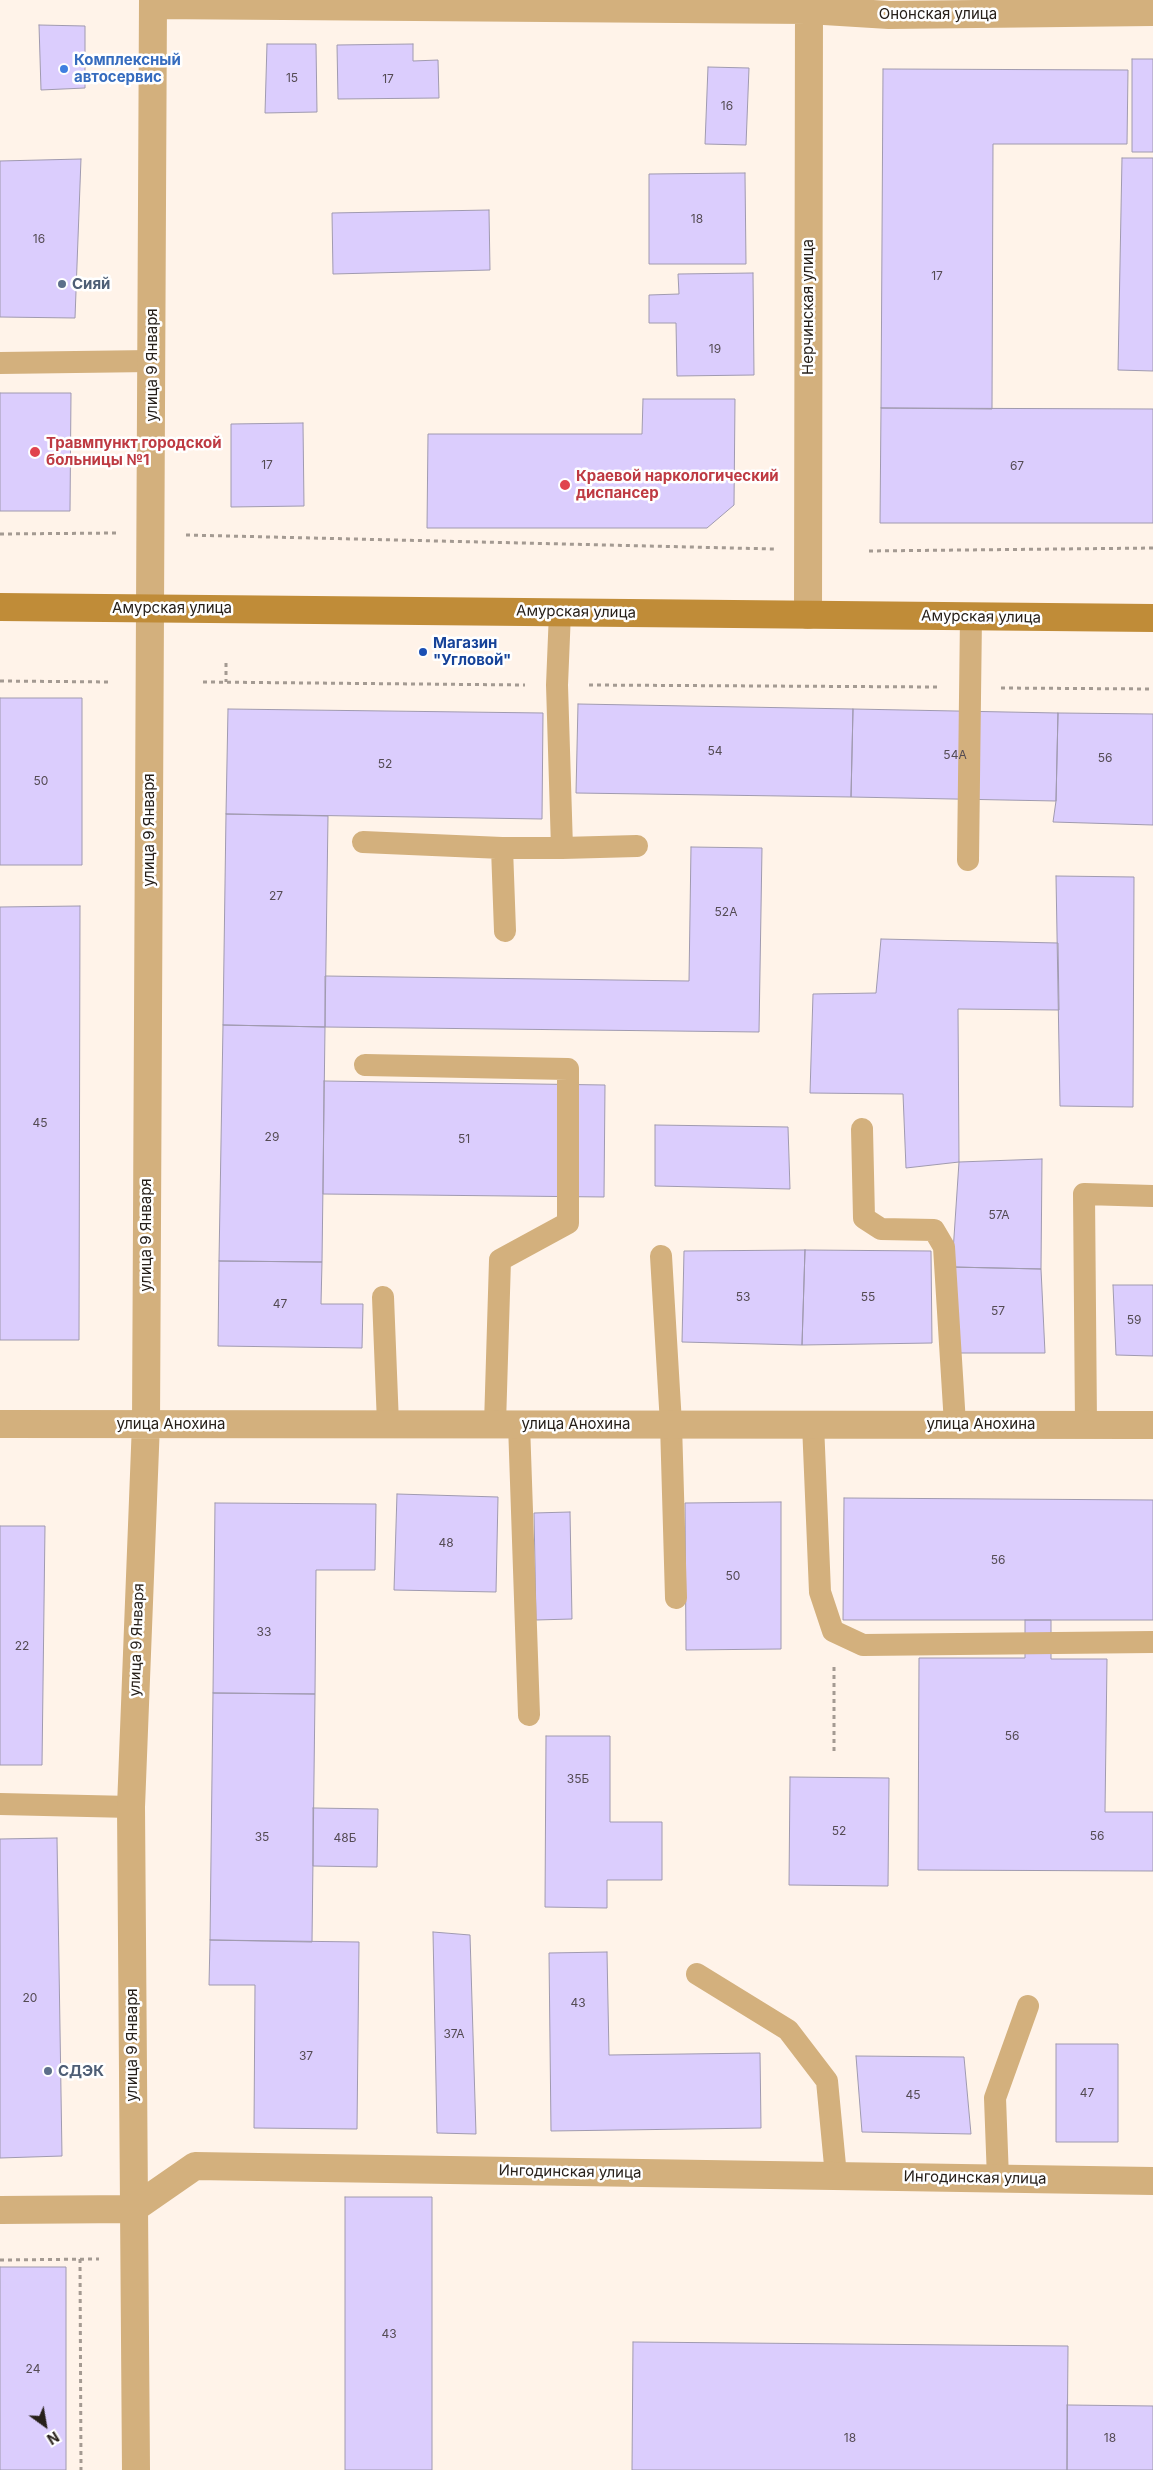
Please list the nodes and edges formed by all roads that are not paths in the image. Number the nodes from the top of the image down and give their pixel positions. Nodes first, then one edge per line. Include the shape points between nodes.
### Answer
1 (153, 2) edge
2 (808, 5) edge
3 (1047, 7) edge
4 (1153, 12) edge
5 (152, 361) junction
6 (0, 363) edge
7 (0, 607) edge
8 (149, 610) junction
9 (560, 612) junction
10 (808, 615) junction
11 (971, 616) junction
12 (1153, 618) edge
13 (363, 842) dead end
14 (636, 846) dead end
15 (502, 848) junction
16 (562, 848) junction
17 (968, 860) dead end
18 (504, 931) dead end
19 (365, 1065) dead end
20 (862, 1129) dead end
21 (1153, 1196) edge
22 (661, 1256) dead end
23 (383, 1297) dead end
24 (0, 1424) edge
25 (146, 1424) junction
26 (388, 1424) junction
27 (507, 1424) junction
28 (671, 1424) junction
29 (813, 1424) junction
30 (955, 1424) junction
31 (1086, 1424) junction
32 (1153, 1425) edge
33 (676, 1598) dead end
34 (1153, 1642) edge
35 (529, 1715) dead end
36 (0, 1804) edge
37 (131, 1807) junction
38 (696, 1974) dead end
39 (1028, 2006) dead end
40 (836, 2176) junction
41 (998, 2179) junction
42 (1153, 2181) edge
43 (133, 2209) junction
44 (0, 2210) edge
45 (136, 2470) edge

1 - 2 street, Ононская улица
1 - 5 street, улица 9 Января
2 - 3 street, Ононская улица via 889,15
2 - 10 street, Нерчинская улица
3 - 4 street, Ононская улица
5 - 6 lane
5 - 8 street, улица 9 Января
7 - 8 main road, Амурская улица
8 - 9 main road, Амурская улица
8 - 25 street, улица 9 Января
9 - 10 main road, Амурская улица
9 - 16 lane via 557,685
10 - 11 main road, Амурская улица
11 - 12 main road, Амурская улица
11 - 17 lane
13 - 15 lane
14 - 16 lane
15 - 16 lane
15 - 18 lane
19 - 27 lane via 568,1069 568,1223 500,1260
20 - 30 lane via 864,1218 881,1229 934,1230 944,1247
21 - 31 lane via 1084,1194
22 - 28 lane
23 - 26 lane
24 - 25 street, улица Анохина
25 - 26 street, улица Анохина
25 - 37 street, улица 9 Января
26 - 27 street, улица Анохина
27 - 28 street, улица Анохина
27 - 35 lane
28 - 29 street, улица Анохина
28 - 33 lane
29 - 30 street, улица Анохина
29 - 34 lane via 820,1592 833,1631 863,1644
30 - 31 street, улица Анохина
31 - 32 street, улица Анохина
36 - 37 lane
37 - 43 street, улица 9 Января
38 - 40 lane via 788,2030 827,2081
39 - 41 lane via 995,2098
40 - 41 street, Ингодинская улица
40 - 43 street, Ингодинская улица via 194,2166
41 - 42 street, Ингодинская улица
43 - 44 street
43 - 45 street, улица 9 Января

